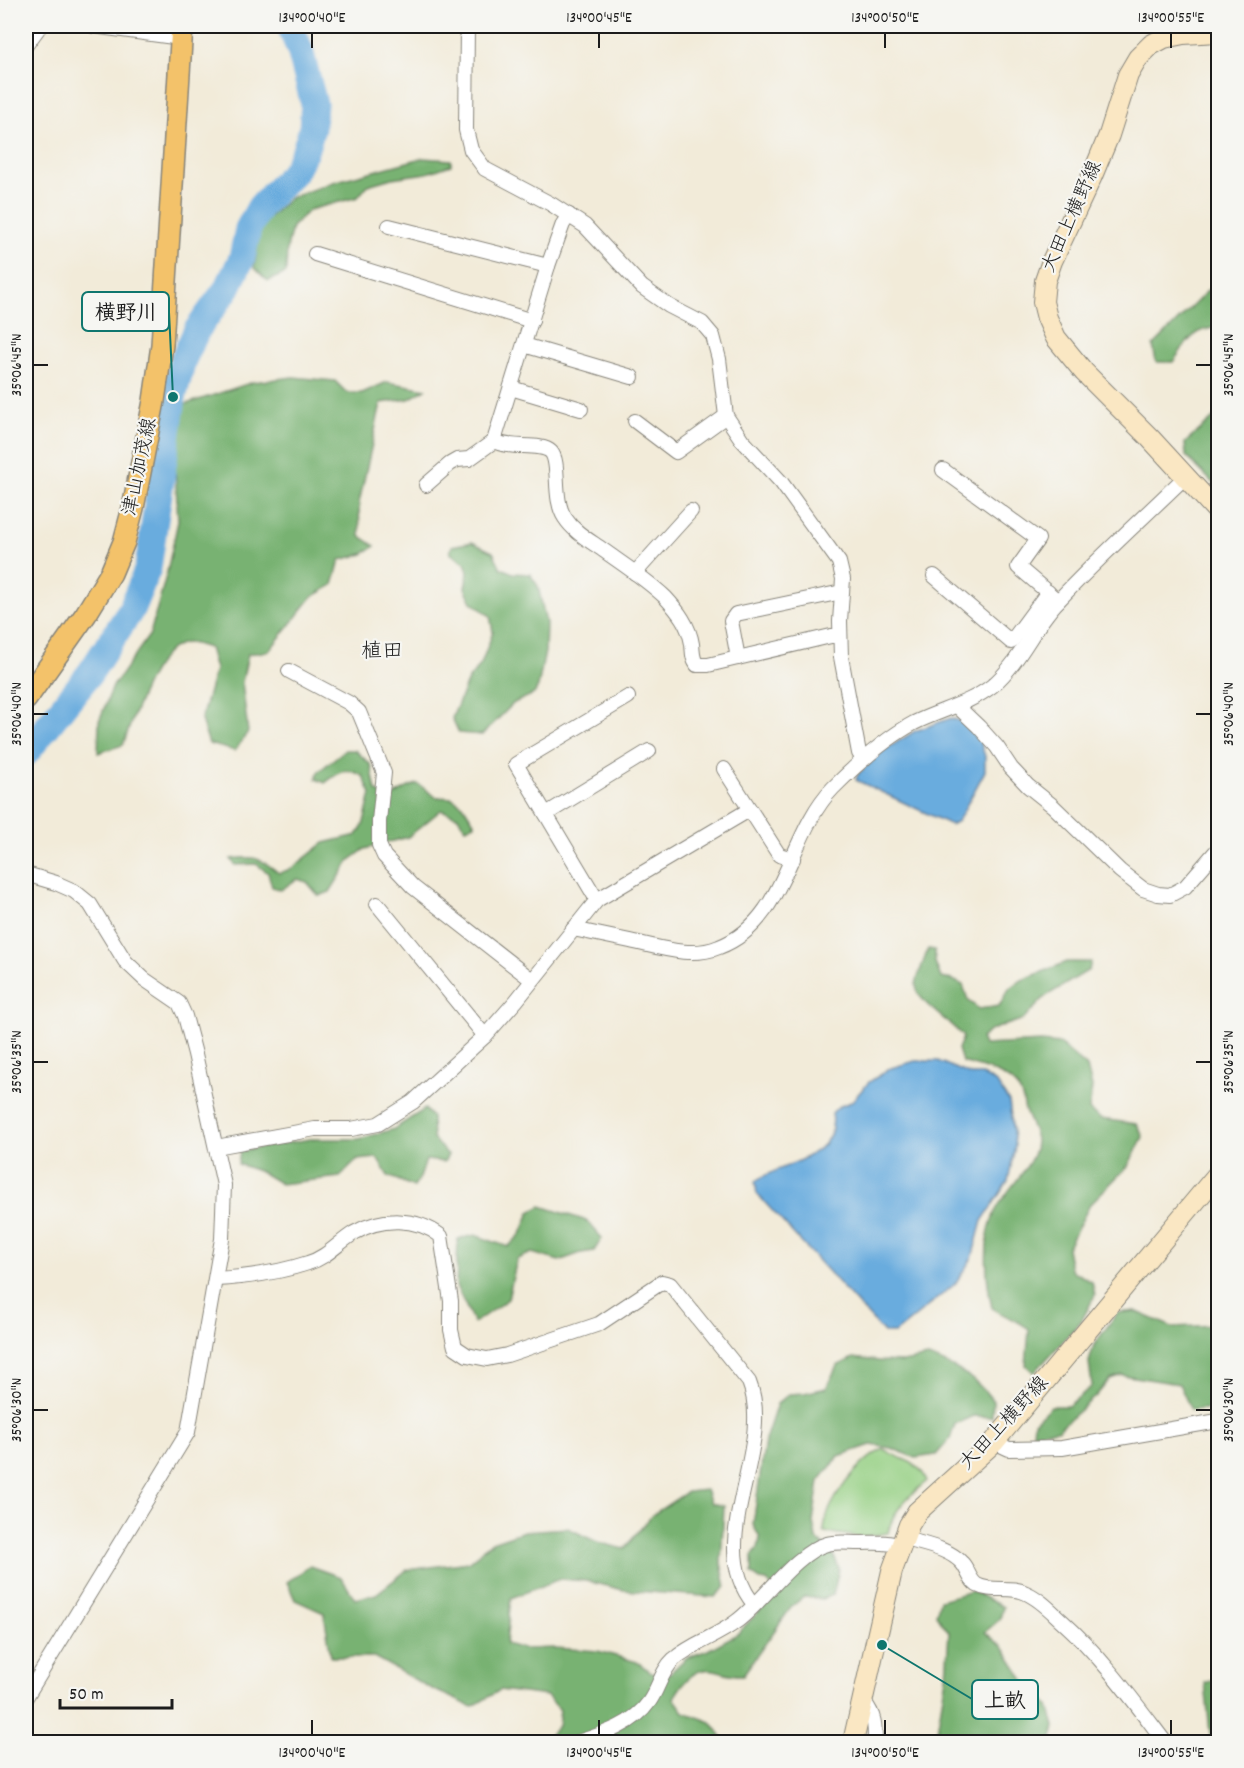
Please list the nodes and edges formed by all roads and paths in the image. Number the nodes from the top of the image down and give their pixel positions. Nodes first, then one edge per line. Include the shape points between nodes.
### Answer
1 (40, 26) edge
2 (93, 26) edge
3 (467, 26) edge
4 (182, 32) edge
5 (1218, 32) edge
6 (26, 45) edge
7 (569, 215) junction
8 (389, 226) dead end
9 (315, 254) dead end
10 (548, 266) junction
11 (532, 321) junction
12 (524, 345) junction
13 (632, 377) dead end
14 (511, 388) junction
15 (581, 408) dead end
16 (726, 416) junction
17 (635, 421) dead end
18 (494, 441) junction
19 (943, 470) dead end
20 (1185, 477) junction
21 (426, 485) dead end
22 (691, 511) dead end
23 (1218, 512) edge
24 (635, 573) junction
25 (934, 576) dead end
26 (842, 592) junction
27 (1053, 596) junction
28 (840, 636) junction
29 (738, 658) junction
30 (289, 671) dead end
31 (628, 697) dead end
32 (26, 699) edge
33 (957, 706) junction
34 (649, 751) dead end
35 (864, 759) junction
36 (724, 769) dead end
37 (749, 810) junction
38 (546, 814) junction
39 (1218, 849) edge
40 (793, 860) junction
41 (26, 874) edge
42 (597, 900) junction
43 (377, 904) dead end
44 (573, 929) junction
45 (532, 980) junction
46 (485, 1036) junction
47 (216, 1147) junction
48 (1218, 1174) edge
49 (216, 1279) junction
50 (1218, 1421) edge
51 (994, 1442) junction
52 (902, 1542) junction
53 (754, 1604) junction
54 (26, 1697) edge
55 (864, 1702) junction
56 (578, 1743) edge
57 (853, 1743) edge
58 (875, 1743) edge
59 (1166, 1743) edge

1 - 6 street
2 - 4 street
3 - 7 street via 466,130 471,150 485,169
4 - 32 main road, 津山加茂線 via 162,345 133,508 111,573
5 - 20 main road, 大田上横野線 via 1164,38 1138,58 1128,75 1092,176 1052,261 1043,302 1056,338
7 - 10 street
7 - 16 street via 585,226 642,287 702,324 713,336
8 - 10 street
9 - 11 street
10 - 11 street
11 - 12 street
12 - 13 street
12 - 14 street
14 - 15 street
14 - 18 street
16 - 17 street via 676,452
16 - 26 street via 742,440 781,482 839,562
18 - 21 street via 469,459 450,464
18 - 24 street via 509,447 542,447 551,452 557,502 563,516 574,529
19 - 27 street via 1038,539 1018,567
20 - 23 main road, 大田上横野線
20 - 27 street
22 - 24 street
24 - 29 street via 680,614 697,665
25 - 27 street via 1011,642
26 - 28 street
26 - 29 street via 736,614 731,621
27 - 33 street via 1008,672
28 - 29 street
28 - 35 street via 859,753
30 - 45 street via 359,712 384,773 379,845 384,856 413,887
31 - 38 street via 516,764
33 - 35 street via 892,736
33 - 39 street via 979,726 1028,786 1120,872 1143,888 1170,895 1185,887
34 - 38 street
35 - 40 street via 818,807
36 - 37 street
37 - 40 street via 779,855
37 - 42 street
38 - 42 street
40 - 44 street via 761,915 738,937 718,948 693,953
41 - 47 street via 56,882 90,904 124,961 179,1003
42 - 44 street
43 - 46 street
44 - 45 street
45 - 46 street
46 - 47 street via 413,1102 378,1124 315,1129
47 - 49 street via 224,1185
48 - 51 main road, 大田上横野線
49 - 53 street via 246,1277 309,1263 355,1233 382,1223 408,1221 429,1227 441,1236 456,1347 467,1355 487,1359 599,1324 662,1282 670,1284 749,1382 755,1396 756,1416 736,1549 745,1593
49 - 54 street via 188,1432
50 - 51 street via 1062,1448 1010,1449
51 - 52 main road, 大田上横野線 via 917,1512
52 - 53 street via 824,1545 812,1551
52 - 55 main road, 大田上横野線 via 892,1571
52 - 59 street via 945,1551 962,1563 979,1586 1025,1592 1042,1603 1102,1661
53 - 56 street via 736,1622 672,1660 649,1703 630,1721
55 - 57 main road, 大田上横野線
55 - 58 street via 873,1714

